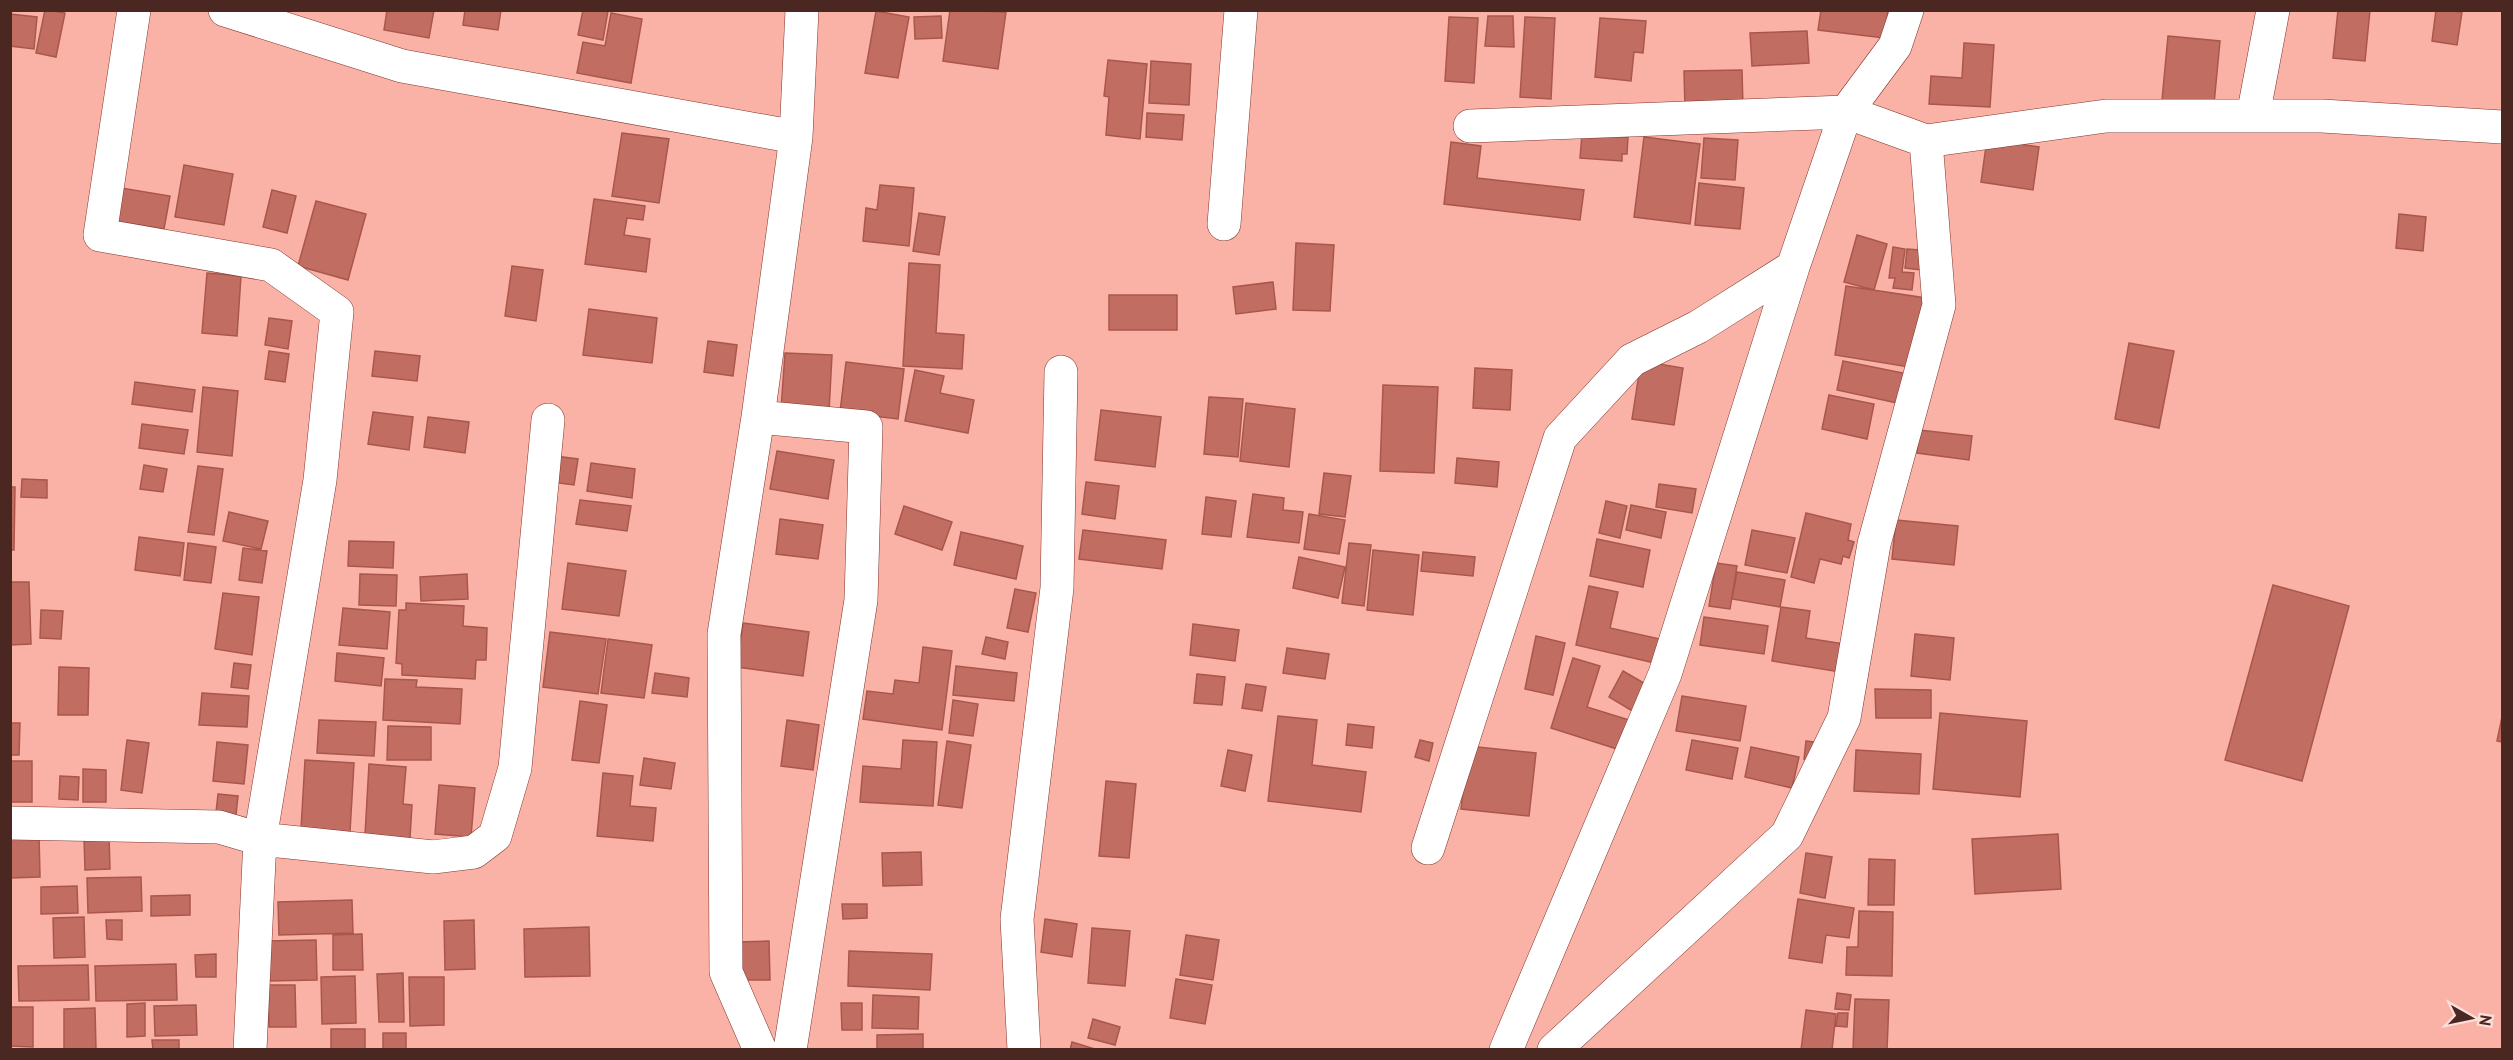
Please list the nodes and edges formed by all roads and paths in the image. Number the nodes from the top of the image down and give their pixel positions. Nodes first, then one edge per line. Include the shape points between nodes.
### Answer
1 (134, 10) edge
2 (225, 10) edge
3 (802, 10) edge
4 (1241, 10) edge
5 (1907, 10) edge
6 (2272, 10) edge
7 (1846, 112) junction
8 (2253, 116) junction
9 (1470, 126) dead end
10 (2502, 127) edge
11 (796, 137) junction
12 (1926, 141) junction
13 (1224, 224) dead end
14 (1793, 267) junction
15 (1061, 372) dead end
16 (758, 417) junction
17 (548, 420) dead end
18 (10, 823) edge
19 (261, 839) junction
20 (1428, 848) dead end
21 (250, 1050) edge
22 (760, 1050) edge
23 (790, 1050) edge
24 (1024, 1050) edge
25 (1506, 1050) edge
26 (1554, 1050) edge

1 - 19 street via 100,235 271,265 338,312 320,480
2 - 11 street via 402,66
3 - 11 street
4 - 13 street
5 - 7 street via 1895,46
6 - 8 street
7 - 9 street
7 - 12 street
7 - 14 street
8 - 10 street via 2322,116
8 - 12 street via 2106,116
11 - 16 street
12 - 26 street via 1939,304 1874,544 1844,718 1787,835
14 - 20 street via 1698,327 1632,360 1560,438
14 - 25 street via 1665,674
15 - 24 street via 1057,588 1017,919
16 - 22 street via 724,646 726,972
16 - 23 street via 866,427 861,600
17 - 19 street via 515,768 495,836 474,852 433,857
18 - 19 street via 219,827
19 - 21 street

